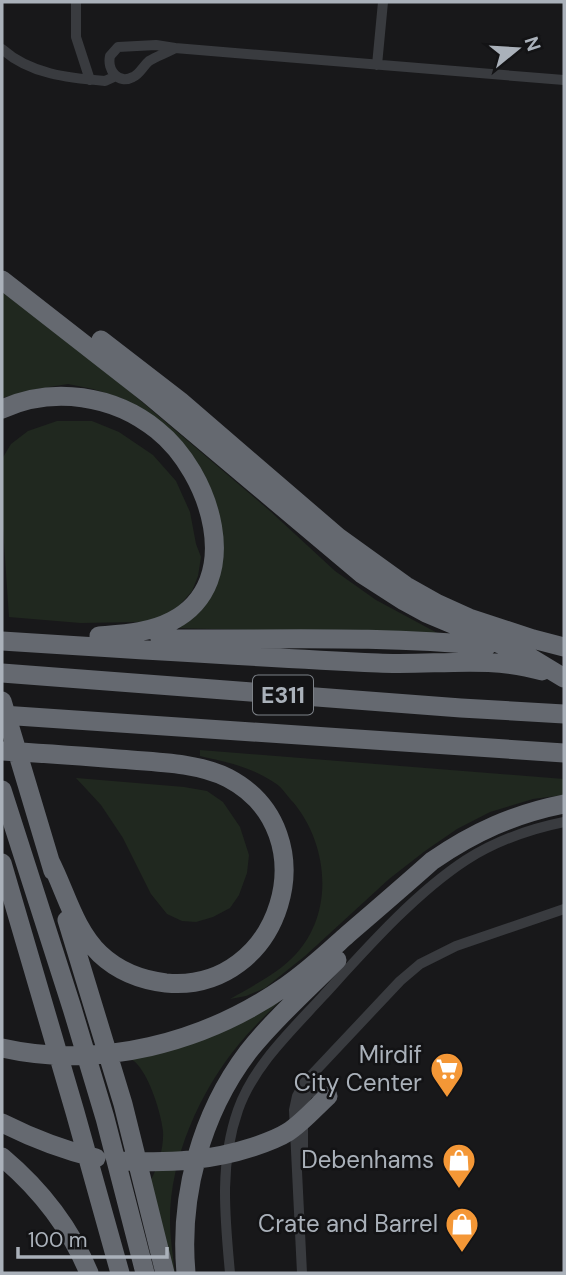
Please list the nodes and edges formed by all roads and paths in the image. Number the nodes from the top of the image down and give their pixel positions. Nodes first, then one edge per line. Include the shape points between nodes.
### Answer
1 (76, 2) edge
2 (383, 2) edge
3 (175, 48) junction
4 (2, 49) edge
5 (377, 65) junction
6 (116, 76) junction
7 (90, 79) junction
8 (564, 80) edge
9 (2, 279) edge
10 (2, 409) edge
11 (2, 630) edge
12 (99, 636) junction
13 (2, 641) edge
14 (564, 647) edge
15 (564, 654) edge
16 (2, 673) edge
17 (564, 679) edge
18 (2, 701) edge
19 (564, 714) edge
20 (2, 715) edge
21 (2, 751) edge
22 (564, 753) edge
23 (2, 790) edge
24 (564, 804) edge
25 (564, 822) edge
26 (50, 861) junction
27 (2, 863) edge
28 (395, 893) junction
29 (564, 909) edge
30 (2, 1048) edge
31 (325, 1094) joint
32 (2, 1123) edge
33 (2, 1157) edge
34 (301, 1249) junction
35 (89, 1273) edge
36 (120, 1273) edge
37 (145, 1273) edge
38 (165, 1273) edge
39 (186, 1273) edge
40 (230, 1273) edge
41 (302, 1273) edge

1 - 7 street via 76,37
2 - 5 street
3 - 5 street
3 - 6 street via 150,61 134,77
3 - 6 street via 118,47 108,60
4 - 7 street via 35,70
5 - 8 street
6 - 7 street
9 - 14 highway via 105,342 338,537 406,586 469,618
9 - 17 highway via 362,574 404,601 526,655
10 - 12 highway via 57,396 115,406 159,431 200,485 210,517 214,555 198,598 182,615 162,626
11 - 12 highway
12 - 15 highway via 434,641
13 - 17 highway via 391,664 502,663
16 - 19 highway, E311
18 - 26 highway
20 - 22 highway, E311
21 - 26 highway via 159,763 230,779 249,792 274,826 282,846 284,890 269,930 240,962 201,980 172,984 141,978 112,964 89,942
23 - 37 highway via 105,1118
24 - 28 highway via 477,833 432,861
25 - 40 street via 501,841 437,882 355,960 267,1059 239,1108 227,1148 224,1189
26 - 38 highway via 122,1104
27 - 36 highway
28 - 30 highway via 287,985 211,1028 124,1053 45,1055
28 - 39 highway via 270,1027 230,1079 203,1138 191,1181 185,1226
29 - 34 street via 456,946 420,964 303,1083 294,1110
31 - 32 highway via 293,1128 271,1141 195,1160 105,1160 70,1152
31 - 34 street via 308,1094 303,1102
33 - 35 highway via 56,1213
34 - 41 street

